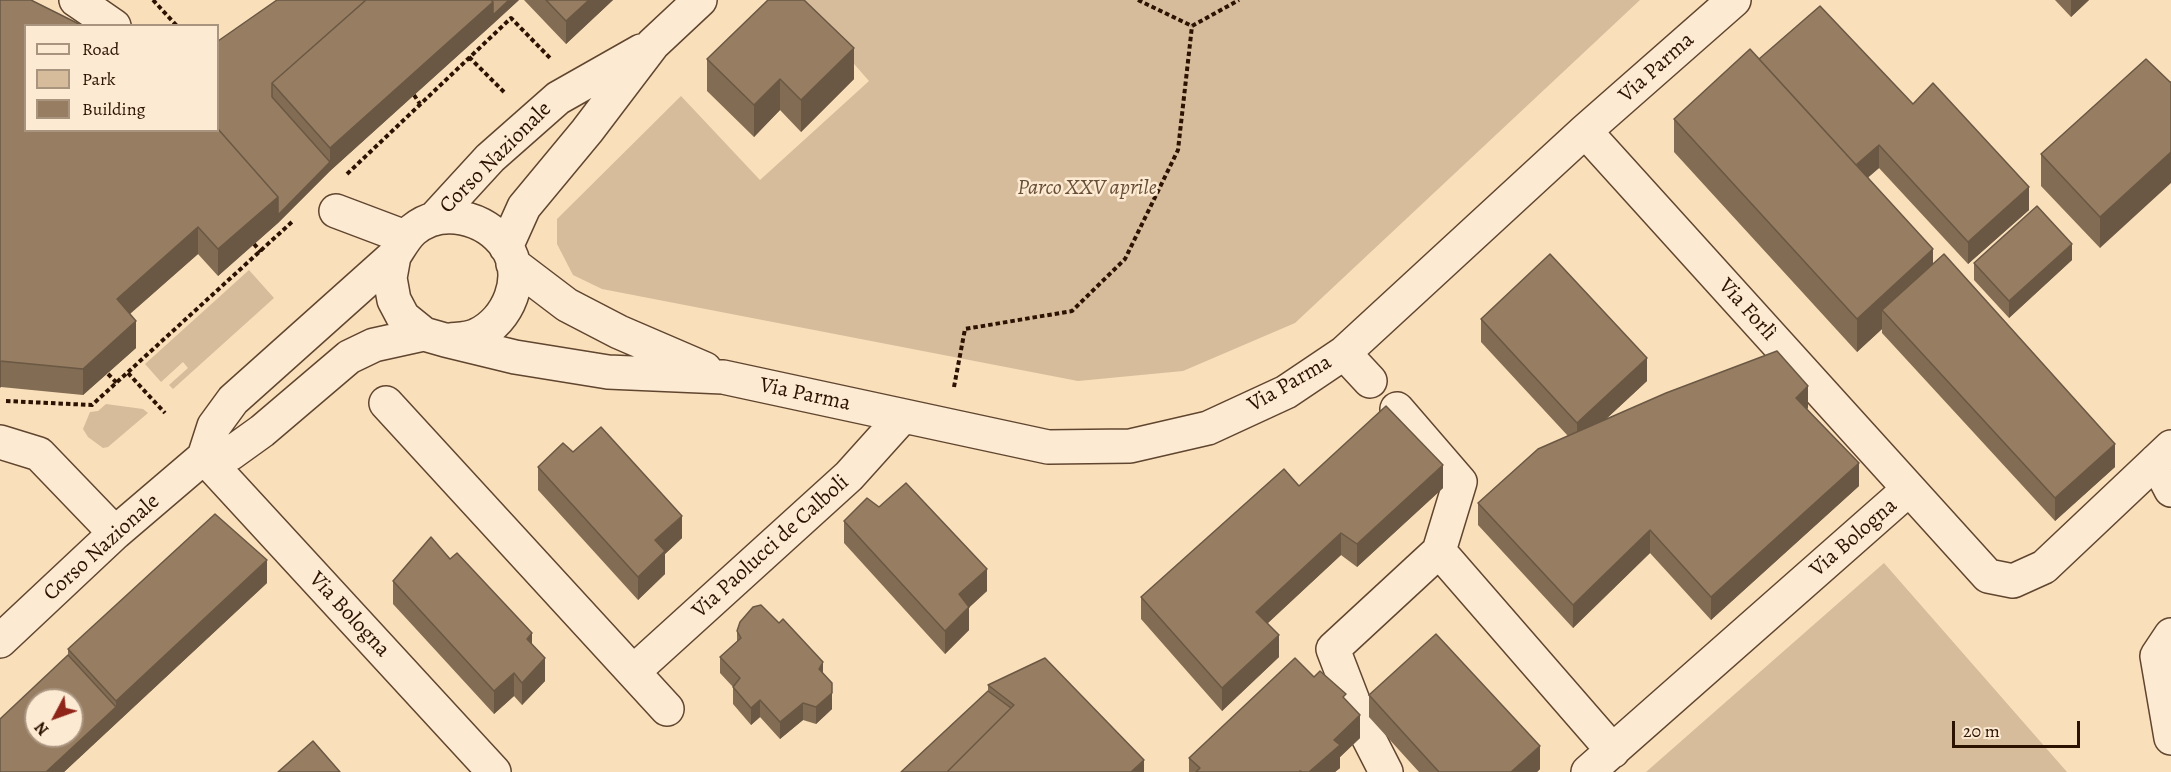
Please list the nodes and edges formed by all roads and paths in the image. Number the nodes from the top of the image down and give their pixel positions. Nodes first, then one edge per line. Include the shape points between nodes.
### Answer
1 (76, 0) edge
2 (153, 0) edge
3 (700, 0) edge
4 (1138, 0) edge
5 (1239, 0) edge
6 (1734, 0) edge
7 (111, 24) edge
8 (175, 24) edge
9 (1192, 26) junction
10 (653, 44) junction
11 (470, 57) junction
12 (551, 58) dead end
13 (498, 86) dead end
14 (414, 95) edge
15 (420, 104) junction
16 (1585, 131) junction
17 (344, 177) dead end
18 (336, 211) dead end
19 (434, 219) junction
20 (293, 221) dead end
21 (254, 244) edge
22 (400, 247) junction
23 (261, 252) junction
24 (510, 256) junction
25 (435, 337) junction
26 (1344, 353) junction
27 (128, 373) junction
28 (108, 374) edge
29 (723, 377) junction
30 (1370, 381) dead end
31 (117, 383) junction
32 (5, 401) dead end
33 (386, 403) dead end
34 (1396, 409) dead end
35 (165, 413) dead end
36 (903, 416) junction
37 (946, 426) junction
38 (0, 442) edge
39 (2164, 454) edge
40 (204, 457) junction
41 (1910, 489) junction
42 (2171, 490) edge
43 (115, 533) junction
44 (1439, 551) junction
45 (2171, 636) edge
46 (0, 641) edge
47 (633, 672) junction
48 (667, 709) dead end
49 (2171, 738) edge
50 (1613, 751) junction
51 (495, 772) edge
52 (1386, 772) edge
53 (1588, 772) edge

1 - 7 street
2 - 8 path
3 - 10 street, Corso Nazionale
4 - 9 path
5 - 9 path
6 - 16 street, Via Parma
9 - 37 path via 1178,150 1125,259 1072,311 965,329
10 - 19 street, Corso Nazionale via 558,98 490,158
10 - 24 street, Corso Nazionale via 524,207
11 - 12 path via 511,18
11 - 13 path
11 - 15 path
14 - 15 path
15 - 17 path
16 - 26 street, Via Parma
16 - 41 street, Via Forlì
18 - 22 street
19 - 22 street, Corso Nazionale via 415,228
19 - 24 street, Corso Nazionale via 456,216 487,227
20 - 23 path
21 - 23 path
22 - 25 street via 390,278 394,300 403,317
22 - 40 street, Corso Nazionale via 233,400 214,426
23 - 27 path
24 - 25 street, Corso Nazionale via 514,286 507,309 493,326 475,337
24 - 29 street, Via Parma via 567,305
25 - 29 street, Via Parma via 514,357 608,372
25 - 40 street, Corso Nazionale via 374,345 349,357 230,454
26 - 30 street
26 - 37 street, Via Parma via 1286,392 1208,428 1130,446 1048,447
27 - 31 path
27 - 35 path
28 - 31 path
29 - 36 street, Via Parma
31 - 32 path via 92,405
33 - 47 street
34 - 44 street via 1460,482
36 - 37 street, Via Parma
36 - 47 street, Via Paolucci de Calboli via 849,476
38 - 43 street via 39,454
39 - 41 street, Via Bologna via 2044,567 2013,581 1988,576
39 - 42 street
40 - 43 street, Corso Nazionale
40 - 51 street, Via Bologna
41 - 50 street, Via Bologna
43 - 46 street, Corso Nazionale
44 - 50 street
44 - 52 street via 1333,649 1362,727
45 - 49 street via 2157,656
47 - 48 street
50 - 53 street, Via Bologna

